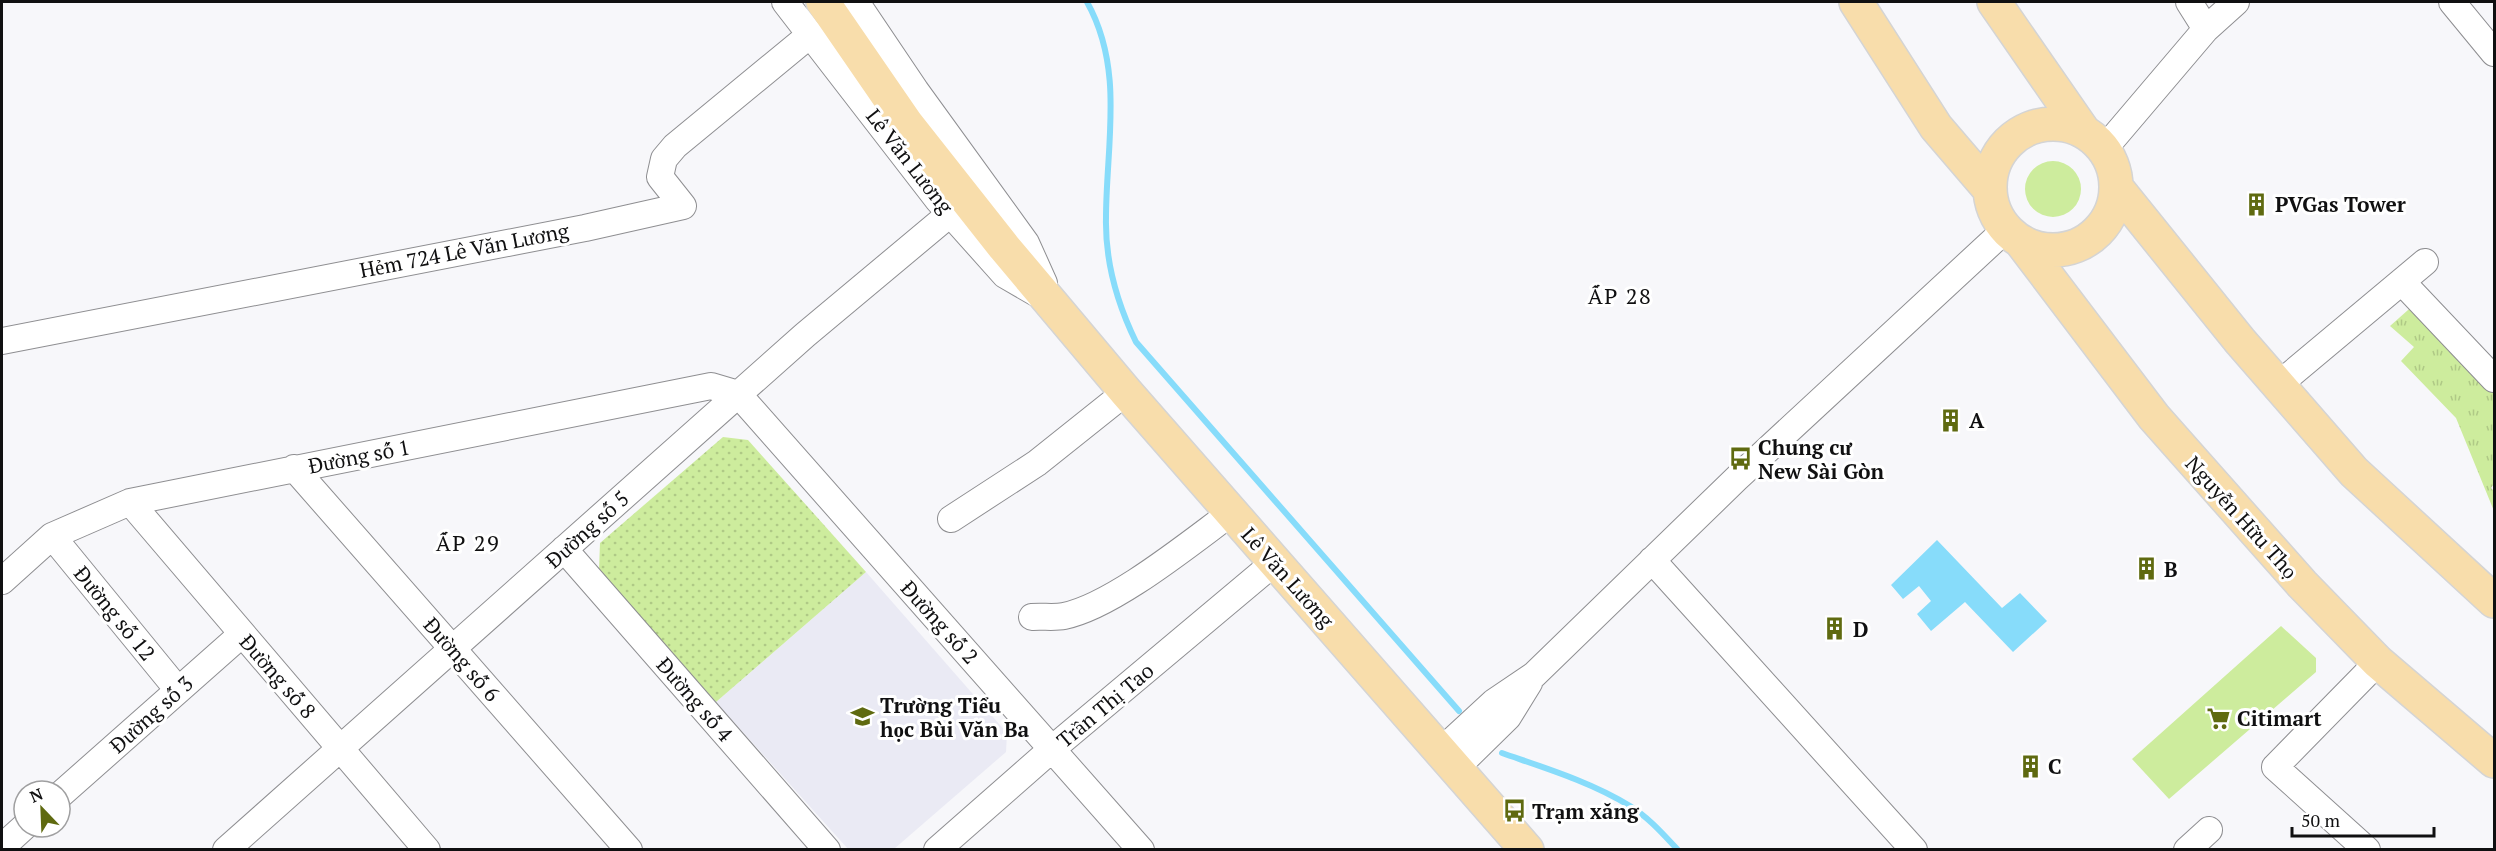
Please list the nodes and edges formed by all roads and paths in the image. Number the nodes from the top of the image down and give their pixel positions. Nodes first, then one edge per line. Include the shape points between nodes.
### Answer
1 (785, 2) edge
2 (823, 2) edge
3 (856, 2) edge
4 (1856, 2) edge
5 (1994, 2) edge
6 (2189, 2) edge
7 (2236, 2) edge
8 (2452, 2) edge
9 (2206, 29) junction
10 (811, 34) junction
11 (2494, 53) edge
12 (2094, 141) junction
13 (2116, 187) junction
14 (1990, 190) junction
15 (951, 213) junction
16 (2014, 236) junction
17 (2425, 262) dead end
18 (2403, 283) junction
19 (1052, 303) junction
20 (2, 341) edge
21 (2494, 379) edge
22 (2278, 385) junction
23 (1126, 392) junction
24 (738, 394) junction
25 (294, 468) junction
26 (130, 502) junction
27 (1231, 513) junction
28 (951, 519) dead end
29 (52, 536) junction
30 (564, 549) junction
31 (1652, 560) junction
32 (1275, 562) junction
33 (2, 581) edge
34 (2494, 601) edge
35 (1032, 617) dead end
36 (242, 634) junction
37 (452, 648) junction
38 (2378, 662) junction
39 (178, 690) junction
40 (340, 748) junction
41 (1052, 749) junction
42 (1450, 759) junction
43 (2494, 761) edge
44 (72, 784) edge
45 (2209, 830) dead end
46 (226, 849) edge
47 (427, 849) edge
48 (629, 849) edge
49 (826, 849) edge
50 (937, 849) edge
51 (1142, 849) edge
52 (1527, 849) edge
53 (1914, 849) edge
54 (2187, 849) edge
55 (2367, 849) edge

1 - 10 street, Lê Văn Lương
2 - 19 main road, Lê Văn Lương via 907,124
3 - 19 street, Lê Văn Lương via 1026,243
4 - 14 main road via 1936,127
5 - 12 main road
6 - 9 street
7 - 9 street
8 - 11 street
9 - 12 street
10 - 15 street, Lê Văn Lương
10 - 20 street, Hẻm 724 Lê Văn Lương via 664,159 660,177 683,206
12 - 13 main road via 2113,167
12 - 14 main road via 2066,126 2047,125 2020,134 2000,154 1992,171
13 - 16 main road via 2112,208 2102,227 2085,242 2065,249 2043,250
13 - 22 main road
14 - 16 main road via 1993,207
15 - 19 street, Lê Văn Lương via 1005,275
15 - 24 street, Đường số 5
16 - 31 street via 1840,380
16 - 38 main road, Nguyễn Hữu Thọ via 2154,417 2302,584
17 - 18 street
18 - 21 street
18 - 22 street
19 - 23 main road, Lê Văn Lương
22 - 34 main road via 2354,472
23 - 27 main road, Lê Văn Lương
23 - 28 street via 1037,463
24 - 25 street, Đường số 1 via 711,386
24 - 30 street, Đường số 5
24 - 41 street, Đường số 2
25 - 26 street, Đường số 1
25 - 37 street, Đường số 6
26 - 29 street, Đường số 1
26 - 36 street, Đường số 8
27 - 32 main road, Lê Văn Lương
27 - 35 street via 1108,597 1064,616
29 - 33 street, Đường số 1
29 - 39 street, Đường số 12
30 - 37 street, Đường số 5
30 - 49 street, Đường số 4
31 - 42 street
31 - 53 street
32 - 41 street, Trần Thị Tao
32 - 42 main road, Lê Văn Lương
36 - 39 street, Đường số 3
36 - 40 street, Đường số 8
37 - 40 street, Đường số 5
37 - 48 street, Đường số 6
38 - 43 main road, Nguyễn Hữu Thọ
38 - 55 street via 2275,767
39 - 44 street, Đường số 3
40 - 46 street, Đường số 5
40 - 47 street, Đường số 8
41 - 50 street, Trần Thị Tao
41 - 51 street, Đường số 2
42 - 52 main road, Lê Văn Lương
45 - 54 street

